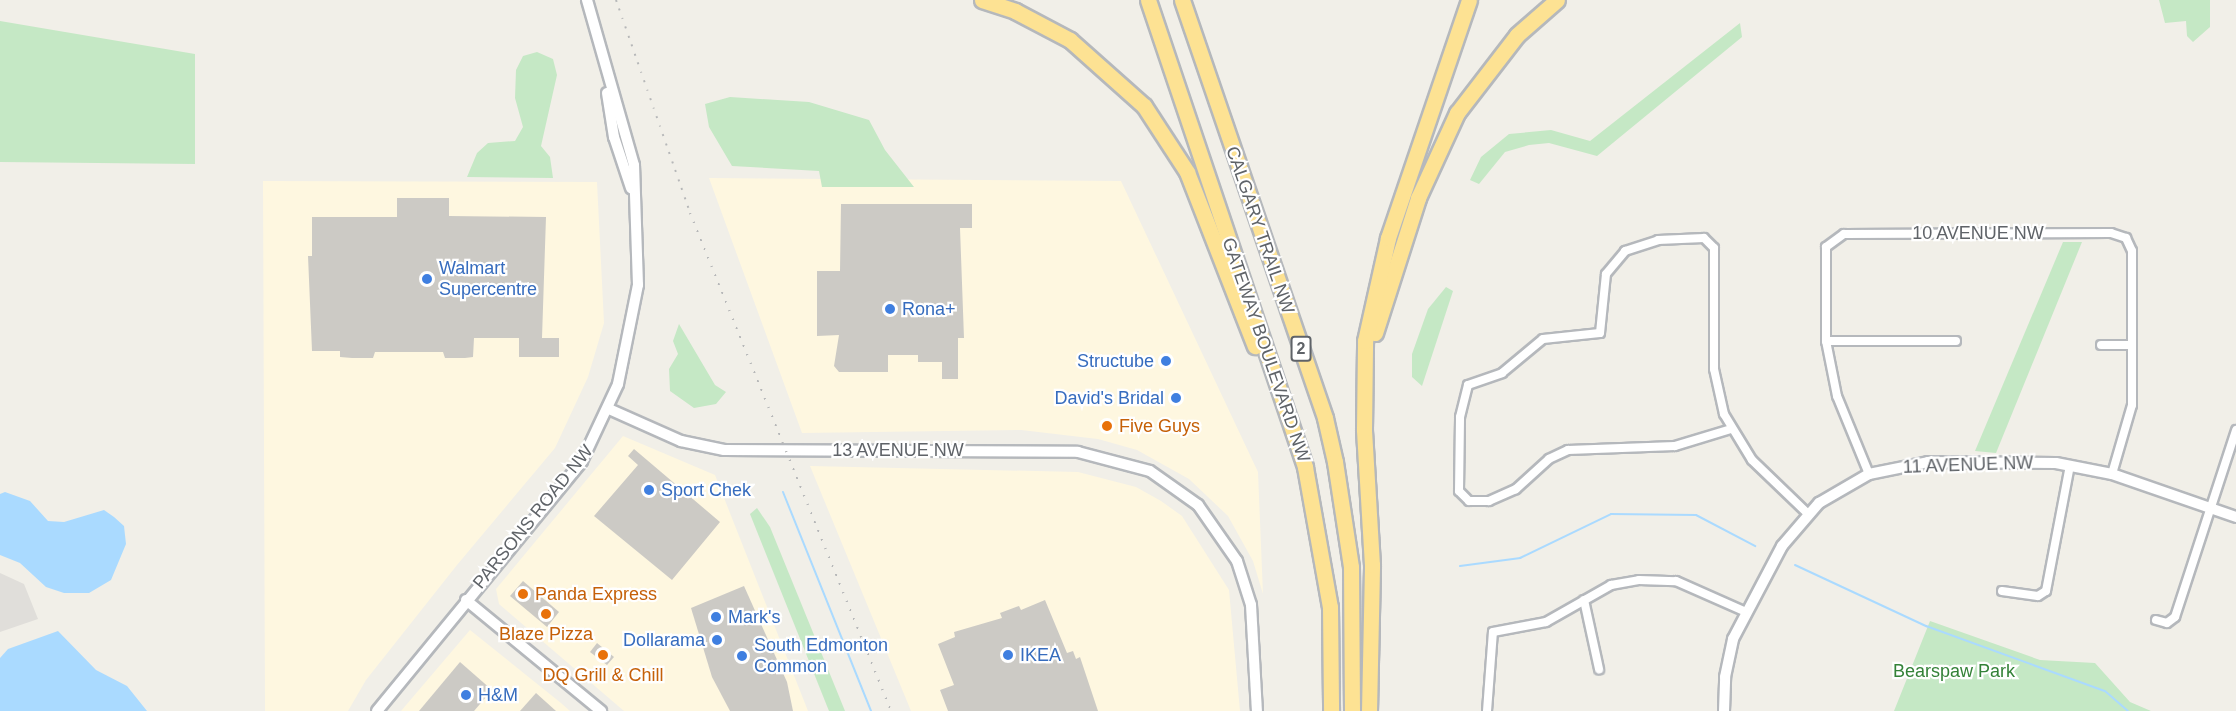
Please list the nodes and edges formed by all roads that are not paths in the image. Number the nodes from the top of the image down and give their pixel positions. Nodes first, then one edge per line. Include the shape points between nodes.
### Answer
1 (586, 0) edge
2 (982, 0) edge
3 (1140, 0) edge
4 (1148, 0) edge
5 (1182, 0) edge
6 (1469, 0) edge
7 (1557, 0) edge
8 (1170, 71) junction
9 (1826, 341) junction
10 (1956, 341) dead end
11 (2101, 345) dead end
12 (2132, 345) junction
13 (1364, 380) junction
14 (609, 409) junction
15 (1293, 426) junction
16 (1731, 429) junction
17 (2236, 430) edge
18 (2070, 465) junction
19 (1869, 474) junction
20 (2112, 474) junction
21 (2213, 508) junction
22 (1807, 513) junction
23 (2236, 517) edge
24 (2002, 591) dead end
25 (466, 600) junction
26 (1584, 600) junction
27 (1746, 612) junction
28 (2156, 620) dead end
29 (1599, 669) dead end
30 (377, 711) edge
31 (601, 711) edge
32 (1257, 711) edge
33 (1331, 711) edge
34 (1352, 711) edge
35 (1369, 711) edge
36 (1487, 711) edge
37 (1724, 711) edge

1 - 14 street, PARSONS ROAD NW via 600,48 614,136 632,190 638,285 627,355
2 - 15 highway via 1015,10 1070,40 1144,106 1186,172 1276,399
3 - 8 highway
4 - 8 highway, GATEWAY BOULEVARD NW / 2
5 - 34 highway, CALGARY TRAIL NW / 2 via 1325,418 1351,567
6 - 13 highway via 1388,238 1370,306
7 - 13 highway via 1494,62 1448,131 1397,256
8 - 15 highway, GATEWAY BOULEVARD NW / 2
9 - 10 street
9 - 12 street, 10 AVENUE NW via 1826,247 1830,239 1855,234 2111,233 2126,238 2132,251
9 - 19 street via 1837,396
11 - 12 street
12 - 20 street via 2131,413
13 - 35 highway via 1372,565
14 - 25 street, PARSONS ROAD NW via 582,460
14 - 32 street, 13 AVENUE NW via 681,441 724,450 1092,453 1150,471 1185,493 1227,542 1245,584
15 - 33 highway, GATEWAY BOULEVARD NW / 2 via 1324,564
16 - 16 street via 1715,377 1711,242 1667,238 1625,251 1606,274 1600,333 1543,339 1502,373 1468,385 1460,417 1458,485 1462,498 1474,502 1498,498 1568,450 1675,446
16 - 22 street via 1752,460
17 - 21 street
18 - 19 street, 11 AVENUE NW via 1928,462
18 - 20 street, 11 AVENUE NW
18 - 24 street via 2046,591 2038,596
19 - 22 street, 11 AVENUE NW
20 - 21 street, 11 AVENUE NW
21 - 23 street, 11 AVENUE NW
21 - 28 street via 2175,617 2167,623
22 - 27 street via 1782,546
25 - 30 street, PARSONS ROAD NW
25 - 31 street
26 - 27 street via 1622,582 1664,579 1696,586
26 - 29 street
26 - 36 street via 1546,622 1493,632
27 - 37 street via 1729,654

